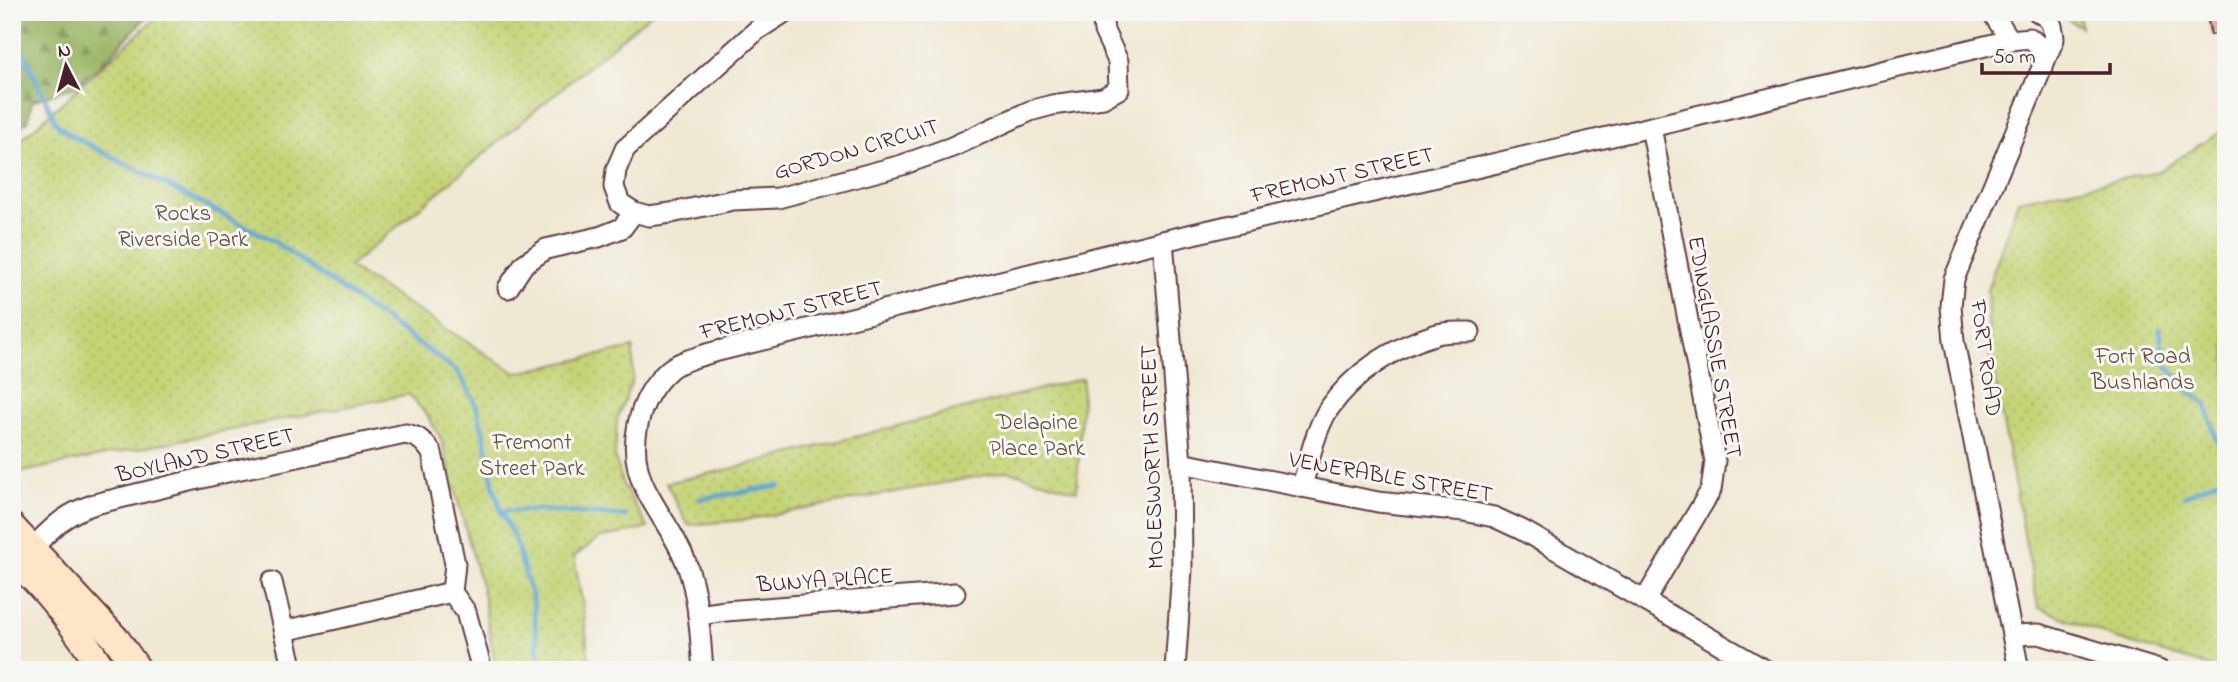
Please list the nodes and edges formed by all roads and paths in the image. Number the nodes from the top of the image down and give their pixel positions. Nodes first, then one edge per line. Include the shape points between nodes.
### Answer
1 (785, 12) edge
2 (1102, 12) edge
3 (1992, 12) edge
4 (2038, 12) edge
5 (2010, 40) junction
6 (2043, 68) junction
7 (1651, 127) junction
8 (634, 212) junction
9 (1163, 241) junction
10 (508, 288) dead end
11 (1470, 332) dead end
12 (1181, 463) junction
13 (1302, 487) junction
14 (12, 527) edge
15 (21, 557) edge
16 (272, 582) dead end
17 (452, 592) junction
18 (955, 593) dead end
19 (1645, 600) junction
20 (698, 615) junction
21 (284, 631) junction
22 (2013, 635) junction
23 (103, 670) edge
24 (138, 670) edge
25 (293, 670) edge
26 (482, 670) edge
27 (703, 670) edge
28 (1175, 670) edge
29 (1765, 670) edge
30 (2019, 670) edge
31 (2159, 670) edge

1 - 8 street via 757,30 625,149 615,170 614,187 620,203
2 - 8 street, GORDON CIRCUIT via 1119,73 1119,89 1103,98 1030,111 952,147 778,198 733,200 660,215
3 - 5 street
4 - 6 street via 2046,15 2053,27 2054,39
5 - 6 street via 2030,38 2039,46
5 - 7 street, FREMONT STREET
6 - 22 street, FORT ROAD via 1954,279 1951,306 1954,341
7 - 9 street, FREMONT STREET
7 - 19 street, EDINGLASSIE STREET via 1715,461 1711,490
8 - 10 street via 622,228 546,249 524,264
9 - 12 street, MOLESWORTH STREET
9 - 20 street, FREMONT STREET via 710,353 672,367 648,396 639,419 637,463 645,489 680,544
11 - 13 street via 1439,333 1385,355 1357,376 1327,411
12 - 13 street, VENERABLE STREET
12 - 28 street, MOLESWORTH STREET via 1182,569
13 - 19 street, VENERABLE STREET via 1494,517
14 - 15 main road
15 - 17 street, BOYLAND STREET via 75,510 405,434 415,435 432,453 456,564
15 - 23 main road
15 - 24 main road via 117,640
16 - 21 street
17 - 21 street
17 - 26 street via 466,611
18 - 20 street, BUNYA PLACE
19 - 29 street, VENERABLE STREET
20 - 27 street
21 - 25 street
22 - 30 street, FORT ROAD
22 - 31 street via 2039,634

